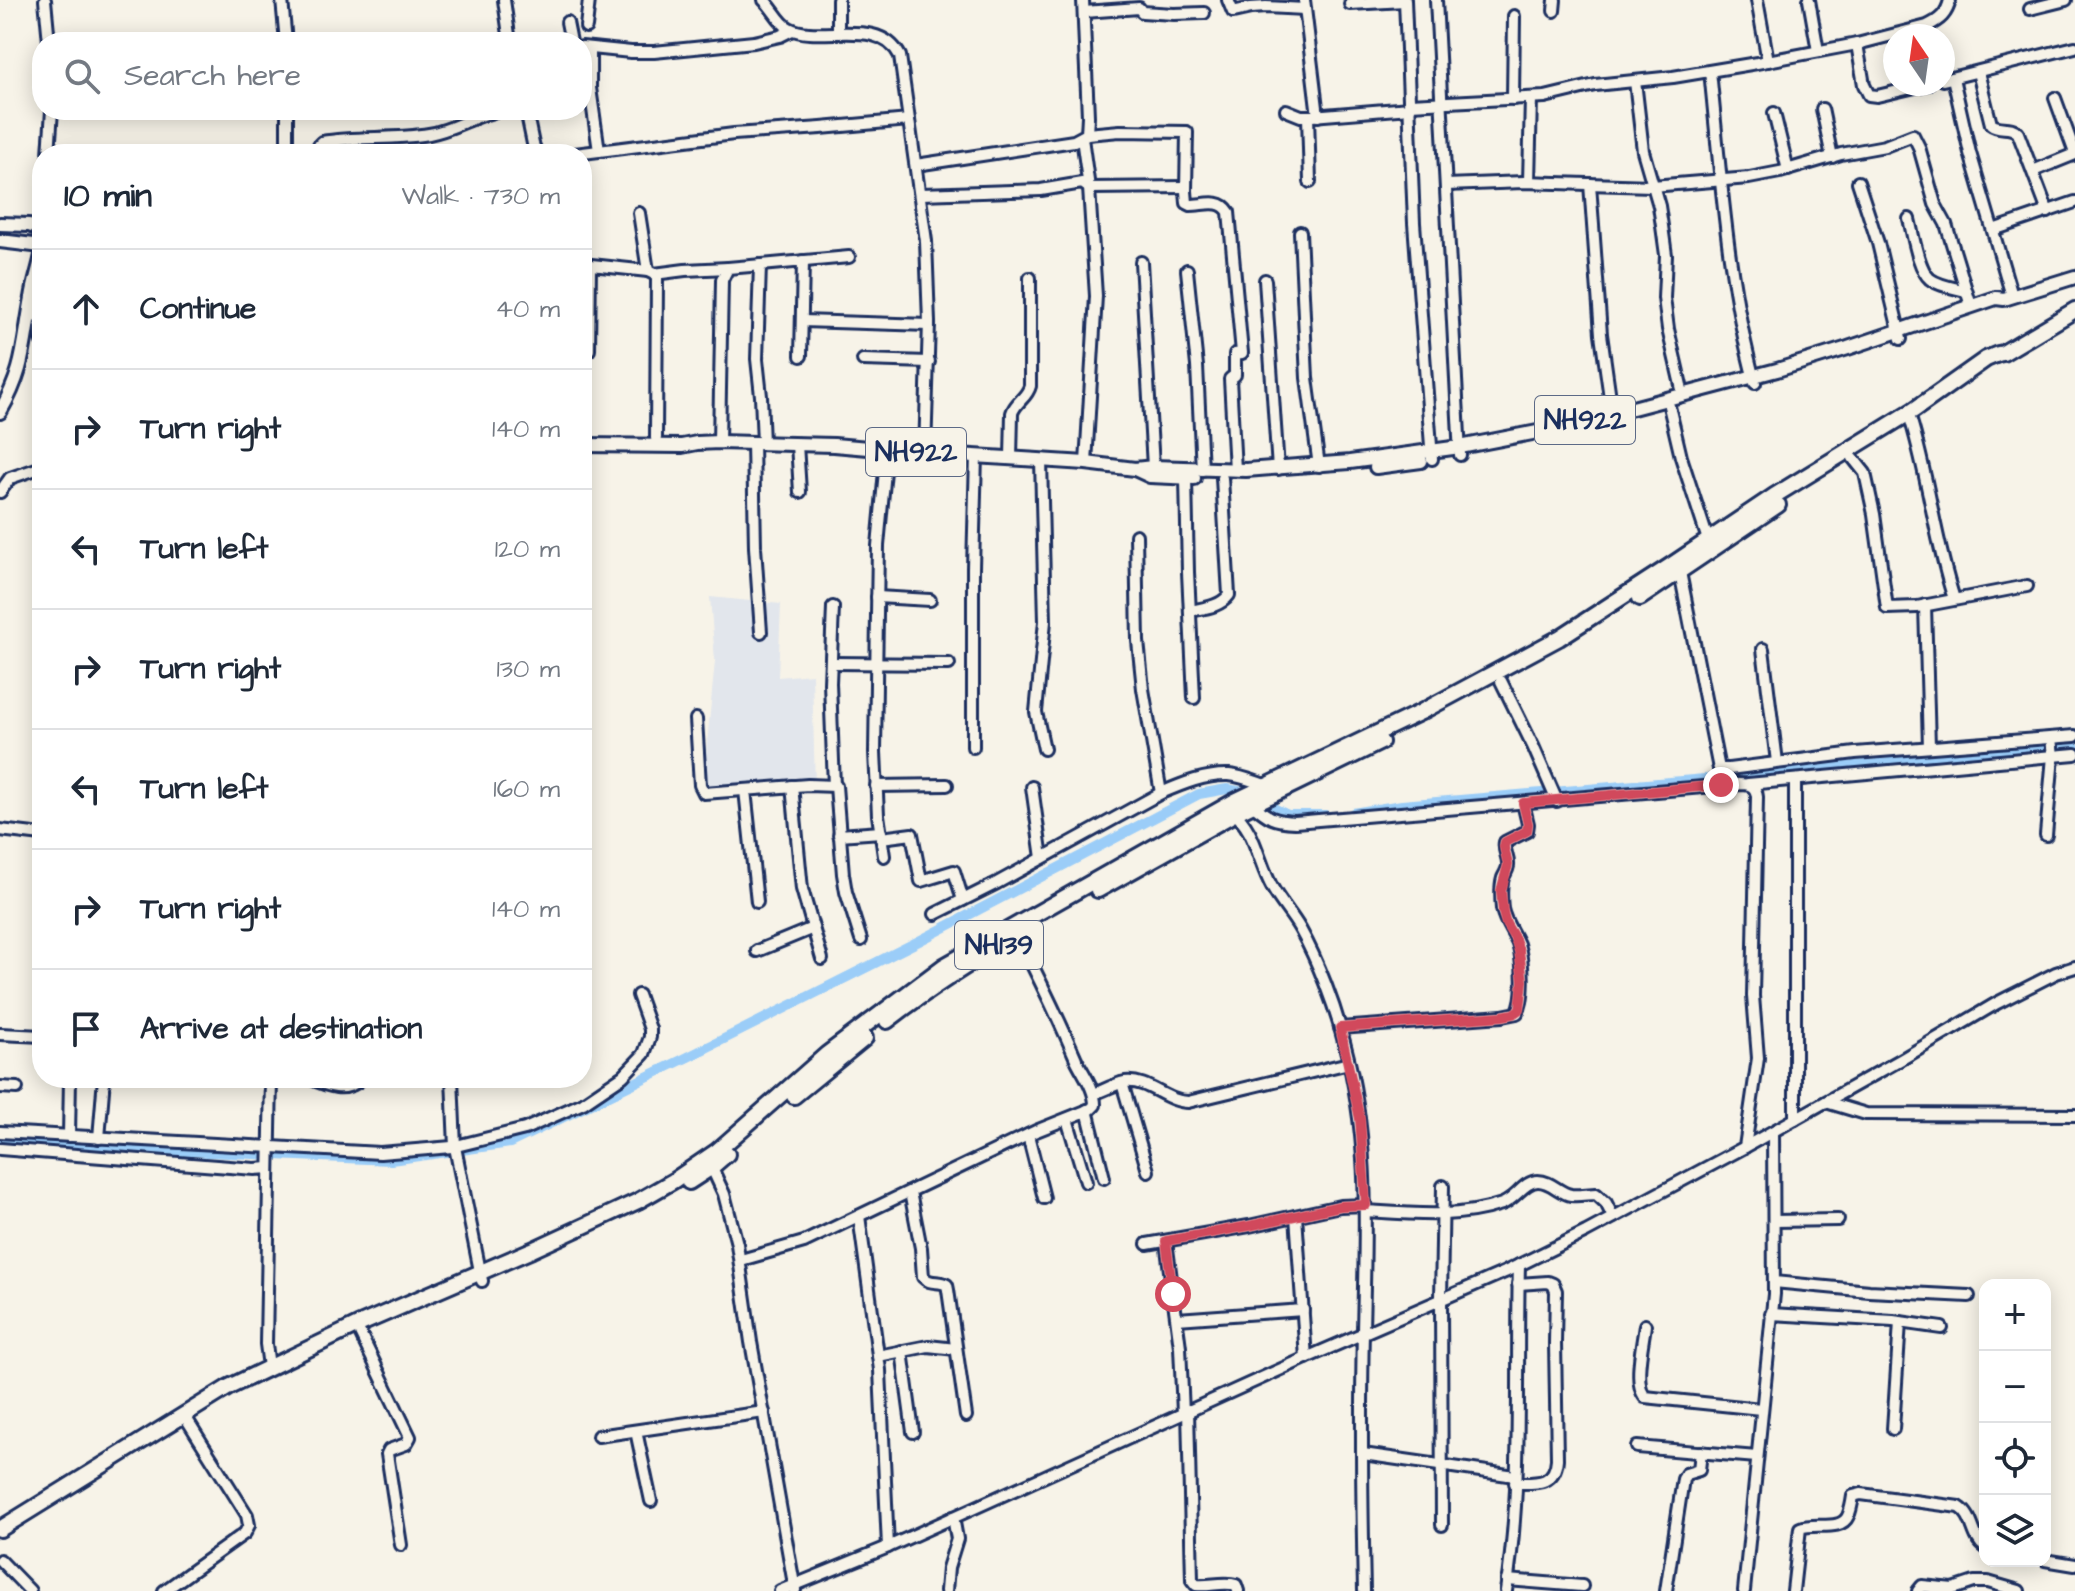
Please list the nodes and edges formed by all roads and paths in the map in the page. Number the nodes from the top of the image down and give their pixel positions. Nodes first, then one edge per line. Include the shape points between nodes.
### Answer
1 (45, 0) edge
2 (282, 0) edge
3 (504, 0) edge
4 (589, 0) edge
5 (838, 0) edge
6 (1228, 0) edge
7 (1405, 0) edge
8 (1436, 0) edge
9 (1757, 0) edge
10 (1809, 0) edge
11 (1950, 0) edge
12 (2066, 0) edge
13 (770, 2) edge
14 (1350, 4) dead end
15 (1304, 5) edge
16 (1084, 6) edge
17 (2030, 9) dead end
18 (1204, 13) dead end
19 (1514, 16) dead end
20 (567, 22) dead end
21 (586, 27) dead end
22 (792, 30) junction
23 (48, 32) edge
24 (285, 32) edge
25 (509, 32) edge
26 (569, 32) edge
27 (838, 32) junction
28 (1857, 44) junction
29 (2075, 47) edge
30 (592, 49) edge
31 (1818, 51) junction
32 (1768, 61) junction
33 (1710, 71) junction
34 (1978, 72) junction
35 (1955, 77) edge
36 (1635, 81) junction
37 (1883, 95) edge
38 (1953, 96) edge
39 (1531, 98) junction
40 (2055, 98) dead end
41 (1513, 99) junction
42 (592, 102) edge
43 (1442, 102) junction
44 (1410, 106) junction
45 (1822, 109) dead end
46 (1286, 110) dead end
47 (1774, 113) dead end
48 (1313, 116) junction
49 (51, 120) edge
50 (287, 120) edge
51 (471, 120) edge
52 (529, 120) edge
53 (909, 120) junction
54 (1084, 136) junction
55 (50, 144) edge
56 (287, 144) edge
57 (320, 144) edge
58 (533, 144) edge
59 (599, 151) junction
60 (592, 152) edge
61 (2075, 154) edge
62 (1832, 157) junction
63 (916, 165) junction
64 (1788, 170) junction
65 (2033, 171) junction
66 (1719, 181) junction
67 (1310, 182) dead end
68 (1529, 182) junction
69 (1858, 182) dead end
70 (1590, 184) junction
71 (1446, 185) junction
72 (1652, 186) junction
73 (1186, 187) junction
74 (1089, 188) junction
75 (921, 194) junction
76 (2075, 202) edge
77 (2048, 212) junction
78 (639, 213) dead end
79 (1909, 219) dead end
80 (0, 224) edge
81 (32, 226) edge
82 (1993, 230) junction
83 (1300, 232) dead end
84 (0, 241) edge
85 (32, 245) edge
86 (849, 257) dead end
87 (803, 261) junction
88 (1141, 262) dead end
89 (760, 265) junction
90 (592, 266) edge
91 (728, 268) junction
92 (1187, 270) dead end
93 (651, 272) junction
94 (2075, 277) edge
95 (1030, 278) dead end
96 (1265, 280) dead end
97 (1966, 291) junction
98 (2008, 297) junction
99 (32, 298) edge
100 (1971, 306) junction
101 (2075, 310) edge
102 (802, 321) junction
103 (929, 325) junction
104 (1900, 335) junction
105 (2003, 353) junction
106 (801, 356) dead end
107 (863, 360) dead end
108 (929, 362) junction
109 (1754, 379) junction
110 (1683, 394) junction
111 (1669, 406) junction
112 (0, 412) edge
113 (1612, 412) junction
114 (1911, 421) junction
115 (592, 437) edge
116 (656, 438) junction
117 (719, 442) junction
118 (697, 443) junction
119 (758, 443) junction
120 (797, 444) junction
121 (592, 445) edge
122 (887, 449) junction
123 (1460, 451) junction
124 (925, 453) junction
125 (976, 456) junction
126 (1432, 456) junction
127 (1011, 458) junction
128 (1853, 458) junction
129 (1041, 460) junction
130 (1086, 463) junction
131 (1319, 466) junction
132 (1153, 467) junction
133 (1135, 469) junction
134 (1278, 469) junction
135 (32, 470) edge
136 (1202, 470) junction
137 (1235, 470) junction
138 (1186, 478) junction
139 (1222, 478) junction
140 (0, 492) edge
141 (800, 492) dead end
142 (1136, 535) dead end
143 (1708, 540) junction
144 (1679, 566) junction
145 (2027, 586) dead end
146 (877, 597) junction
147 (1954, 599) junction
148 (930, 600) dead end
149 (1925, 605) junction
150 (833, 607) dead end
151 (1190, 611) junction
152 (761, 632) dead end
153 (1763, 649) dead end
154 (1531, 658) junction
155 (831, 663) junction
156 (877, 664) junction
157 (949, 664) dead end
158 (1501, 681) junction
159 (1194, 698) dead end
160 (696, 719) dead end
161 (2075, 736) edge
162 (2051, 738) junction
163 (973, 747) dead end
164 (1929, 747) junction
165 (1044, 749) dead end
166 (2075, 754) edge
167 (2053, 756) junction
168 (1777, 762) junction
169 (1719, 769) junction
170 (1795, 780) junction
171 (1746, 784) junction
172 (947, 785) dead end
173 (1265, 785) junction
174 (1721, 785) junction
175 (792, 786) junction
176 (834, 786) junction
177 (876, 786) junction
178 (1032, 787) dead end
179 (745, 790) junction
180 (1161, 793) junction
181 (1555, 796) junction
182 (1523, 803) junction
183 (1252, 804) junction
184 (1230, 810) junction
185 (0, 830) edge
186 (32, 834) edge
187 (839, 835) junction
188 (881, 835) junction
189 (2046, 835) dead end
190 (884, 856) dead end
191 (1042, 858) junction
192 (963, 900) junction
193 (757, 902) dead end
194 (935, 914) dead end
195 (813, 928) junction
196 (1017, 935) junction
197 (861, 940) dead end
198 (757, 951) dead end
199 (822, 959) dead end
200 (2075, 967) edge
201 (638, 995) dead end
202 (1340, 1028) junction
203 (0, 1034) edge
204 (32, 1036) edge
205 (1349, 1063) junction
206 (1122, 1083) junction
207 (0, 1087) edge
208 (17, 1088) dead end
209 (70, 1088) edge
210 (103, 1088) edge
211 (271, 1088) edge
212 (452, 1088) edge
213 (1094, 1094) junction
214 (1826, 1102) junction
215 (1087, 1110) junction
216 (2075, 1115) edge
217 (1067, 1119) junction
218 (1795, 1119) junction
219 (0, 1132) edge
220 (1773, 1132) junction
221 (1028, 1135) junction
222 (69, 1136) junction
223 (99, 1138) junction
224 (270, 1147) junction
225 (455, 1147) junction
226 (1745, 1147) junction
227 (0, 1149) edge
228 (710, 1163) junction
229 (269, 1168) junction
230 (1148, 1171) dead end
231 (1104, 1178) dead end
232 (1086, 1182) dead end
233 (1443, 1186) dead end
234 (910, 1192) junction
235 (1044, 1198) dead end
236 (1366, 1208) junction
237 (1444, 1214) junction
238 (859, 1216) junction
239 (1296, 1216) junction
240 (1613, 1217) junction
241 (1838, 1220) dead end
242 (1774, 1221) junction
243 (1166, 1241) junction
244 (1147, 1244) dead end
245 (741, 1260) junction
246 (1519, 1265) junction
247 (481, 1276) junction
248 (1774, 1282) junction
249 (1518, 1284) junction
250 (1969, 1296) dead end
251 (1441, 1299) junction
252 (1303, 1310) junction
253 (1771, 1314) junction
254 (1177, 1319) junction
255 (1900, 1322) junction
256 (1645, 1325) dead end
257 (1942, 1328) dead end
258 (1363, 1332) junction
259 (360, 1333) junction
260 (956, 1349) junction
261 (902, 1351) junction
262 (878, 1356) junction
263 (1306, 1358) junction
264 (269, 1367) junction
265 (1761, 1409) junction
266 (764, 1412) junction
267 (1186, 1412) junction
268 (966, 1416) dead end
269 (188, 1421) junction
270 (1893, 1429) dead end
271 (636, 1431) junction
272 (913, 1432) dead end
273 (598, 1436) dead end
274 (1637, 1447) dead end
275 (1701, 1452) junction
276 (1363, 1454) junction
277 (1757, 1457) junction
278 (1442, 1465) junction
279 (1515, 1480) junction
280 (651, 1501) dead end
281 (953, 1517) junction
282 (1442, 1525) dead end
283 (0, 1529) edge
284 (0, 1539) edge
285 (1979, 1542) edge
286 (401, 1545) dead end
287 (888, 1547) junction
288 (0, 1560) edge
289 (2051, 1561) edge
290 (2075, 1565) edge
291 (1506, 1586) edge
292 (1582, 1586) dead end
293 (1548, 1587) edge
294 (795, 1588) edge
295 (30, 1591) edge
296 (164, 1591) edge
297 (780, 1591) edge
298 (946, 1591) edge
299 (1238, 1591) edge
300 (1364, 1591) edge
301 (1666, 1591) edge
302 (1744, 1591) edge
303 (1793, 1591) edge
304 (1918, 1591) edge
305 (2019, 1591) edge

1 - 23 street
2 - 24 street
3 - 25 street
4 - 21 street
5 - 27 street
6 - 15 street via 1233,12
7 - 14 street
7 - 44 street
8 - 43 street
9 - 32 street
10 - 31 street
11 - 28 street via 1937,22
12 - 17 street
13 - 22 street
15 - 48 street
16 - 18 street
16 - 54 street
19 - 41 street
20 - 26 street
22 - 27 street
22 - 30 street via 754,42 654,52
27 - 53 street via 869,35 896,48
28 - 31 street
28 - 37 street via 1869,95
29 - 34 street
31 - 32 street
32 - 33 street
33 - 36 street
33 - 66 street
34 - 35 street
34 - 65 street via 1991,124 2015,129
36 - 39 street
36 - 72 street
38 - 82 street
39 - 41 street
39 - 68 street
40 - 61 street
41 - 43 street
42 - 59 street
43 - 44 street
43 - 71 street
44 - 48 street
44 - 126 street
45 - 62 street
46 - 48 street
47 - 64 street
48 - 67 street
49 - 55 street
50 - 56 street
51 - 57 street via 428,134
52 - 58 street
53 - 59 street
53 - 63 street
54 - 63 street
54 - 73 street via 1132,130 1187,132
54 - 74 street
59 - 60 street
61 - 65 street
62 - 64 street
62 - 97 street via 1915,137
63 - 75 street
64 - 66 street
65 - 77 street
66 - 72 street
66 - 109 street via 1740,325
68 - 70 street
68 - 71 street
69 - 104 street
70 - 72 street
70 - 113 street
71 - 123 street
72 - 110 street via 1666,255 1668,329
73 - 74 street
73 - 137 street via 1187,203 1226,206 1231,219 1242,353 1235,354 1235,375 1230,379
74 - 75 street via 1082,183 1041,190
74 - 130 street via 1096,296
75 - 103 street
76 - 77 street
77 - 82 street
78 - 93 street
79 - 97 street via 1929,278
80 - 81 main road
82 - 98 street
83 - 131 street via 1306,367
84 - 85 main road
86 - 87 street
87 - 89 street
87 - 102 street
88 - 132 street
89 - 91 street
89 - 119 street
90 - 93 street
91 - 93 street
91 - 117 street via 722,280
92 - 136 street
93 - 116 street via 658,284
94 - 98 main road
95 - 127 street via 1030,386 1012,413
96 - 134 street
97 - 100 street
98 - 100 main road
98 - 104 main road
99 - 112 main road via 20,370
100 - 104 main road
101 - 105 highway, NH139
102 - 103 street
102 - 106 street
103 - 108 street
104 - 109 main road via 1850,356
105 - 114 highway, NH139 via 1999,362
105 - 143 highway, NH139 via 1986,359
107 - 108 street
108 - 124 street
109 - 110 main road, NH922
109 - 111 main road
110 - 113 main road, NH922
111 - 123 main road via 1555,437
111 - 143 street
113 - 123 main road, NH922
114 - 128 highway, NH139
114 - 147 street
115 - 116 main road
116 - 118 main road
117 - 118 main road, NH922
117 - 119 main road, NH922
118 - 121 main road, NH922
119 - 120 main road, NH922
119 - 152 street via 755,547
120 - 122 main road, NH922
120 - 141 street
122 - 124 main road, NH922
122 - 146 street
123 - 126 main road
124 - 125 main road, NH922
125 - 127 main road, NH922
125 - 163 street
126 - 131 main road
126 - 139 main road via 1320,474
127 - 129 main road, NH922
128 - 144 highway, NH139
128 - 149 street via 1865,473 1887,608
129 - 130 main road, NH922
129 - 165 street via 1045,621 1036,712
130 - 133 main road, NH922
131 - 134 main road
132 - 133 main road
132 - 136 main road
133 - 138 main road via 1150,476
134 - 137 main road
135 - 140 street via 10,478
136 - 137 main road
138 - 139 main road
138 - 151 street
139 - 151 street via 1229,595 1217,605
142 - 180 street via 1143,689
143 - 144 highway, NH139
144 - 154 highway, NH139
144 - 169 street
145 - 147 street
146 - 148 street
146 - 156 street
147 - 149 street
149 - 164 street
150 - 155 street
151 - 159 street
153 - 168 street
154 - 158 highway, NH139
154 - 173 highway, NH139
155 - 156 street
155 - 176 street
156 - 157 street
156 - 177 street
158 - 181 street
158 - 183 highway, NH139
160 - 179 street via 702,791
161 - 162 street
162 - 164 street
162 - 167 street
164 - 168 street
166 - 167 street
167 - 170 street
167 - 189 street
168 - 169 street
169 - 174 street
170 - 171 street
170 - 218 street
171 - 174 street
171 - 226 street via 1757,797 1753,996 1758,1046
172 - 177 street
173 - 180 street via 1218,776
173 - 184 highway, NH139
174 - 181 street
175 - 176 street
175 - 179 street
175 - 195 street via 802,889
176 - 187 street
177 - 188 street
178 - 191 street
179 - 193 street
180 - 191 street
181 - 182 street
182 - 183 street via 1295,822 1269,818
182 - 202 street via 1527,831 1505,842 1508,865 1501,891 1506,924 1519,951 1520,1009 1502,1016
183 - 184 highway, NH139
184 - 196 highway, NH139
184 - 202 street via 1247,825 1270,884 1310,948
184 - 228 highway, NH139 via 944,966 827,1054
185 - 186 street
187 - 188 street
187 - 197 street via 846,892
188 - 190 street
188 - 192 street via 912,834 921,881 954,871
191 - 192 street
192 - 194 street
195 - 198 street
195 - 199 street
196 - 213 street
196 - 228 highway, NH139 via 920,995
200 - 214 street via 1997,1003
201 - 225 street via 650,1037 644,1054 623,1076 583,1103 525,1129
202 - 205 street
203 - 204 street
205 - 206 street via 1188,1102
205 - 236 street via 1360,1119
206 - 213 street
206 - 230 street
207 - 208 street
209 - 222 street
210 - 223 street
211 - 224 street
212 - 225 street
213 - 215 street via 1095,1105
214 - 216 street via 1866,1114
214 - 218 street
215 - 217 street
215 - 231 street
217 - 221 street
217 - 232 street
218 - 220 street
219 - 222 street
220 - 226 street
220 - 242 street
221 - 234 street
221 - 235 street
222 - 223 street
223 - 224 street
224 - 225 street via 380,1153
224 - 229 street
225 - 247 street
226 - 240 street
227 - 229 street
228 - 245 street via 727,1202
228 - 247 highway, NH139 via 679,1188 639,1209
229 - 264 street
233 - 237 street
234 - 238 street
234 - 260 street via 923,1277 947,1285
236 - 237 street
236 - 239 street via 1340,1206
236 - 258 street
237 - 240 street via 1501,1204 1540,1181 1570,1195 1596,1194
237 - 251 street
238 - 245 street via 804,1242
238 - 262 street
239 - 243 street
239 - 252 street
240 - 246 street
241 - 242 street
242 - 248 street
243 - 244 street
243 - 254 street
245 - 266 street
246 - 249 street
246 - 251 street
247 - 259 highway, NH139
247 - 264 highway, NH139
248 - 250 street
248 - 253 street
249 - 279 street
249 - 279 street via 1548,1282 1556,1291 1557,1459 1549,1478
251 - 258 street
251 - 278 street
252 - 254 street
252 - 263 street
253 - 255 street
253 - 265 street
254 - 267 street
255 - 257 street
255 - 270 street
256 - 265 street via 1639,1381 1645,1397
258 - 263 street
258 - 276 street
259 - 269 highway, NH139
259 - 286 street via 410,1437 387,1454
260 - 261 street via 928,1346
260 - 268 street
261 - 262 street
261 - 272 street
262 - 287 street
263 - 267 street
264 - 283 highway, NH139 via 193,1408
265 - 277 street
266 - 271 street
266 - 294 street
267 - 281 street
267 - 299 street via 1192,1580 1201,1586 1229,1583
269 - 284 highway, NH139
269 - 296 street via 249,1525
271 - 273 street
271 - 280 street
274 - 275 street
275 - 277 street
275 - 301 street via 1699,1470 1683,1479
276 - 278 street
276 - 300 street
277 - 302 street
278 - 279 street
278 - 282 street
279 - 291 street
281 - 287 street
281 - 298 street via 957,1539
285 - 303 street via 1969,1515 1959,1507 1853,1496 1844,1522 1800,1528
287 - 294 street
288 - 295 street
289 - 290 street
291 - 293 street
292 - 293 street
294 - 297 street
304 - 305 street via 1922,1586 1953,1589 1974,1582

